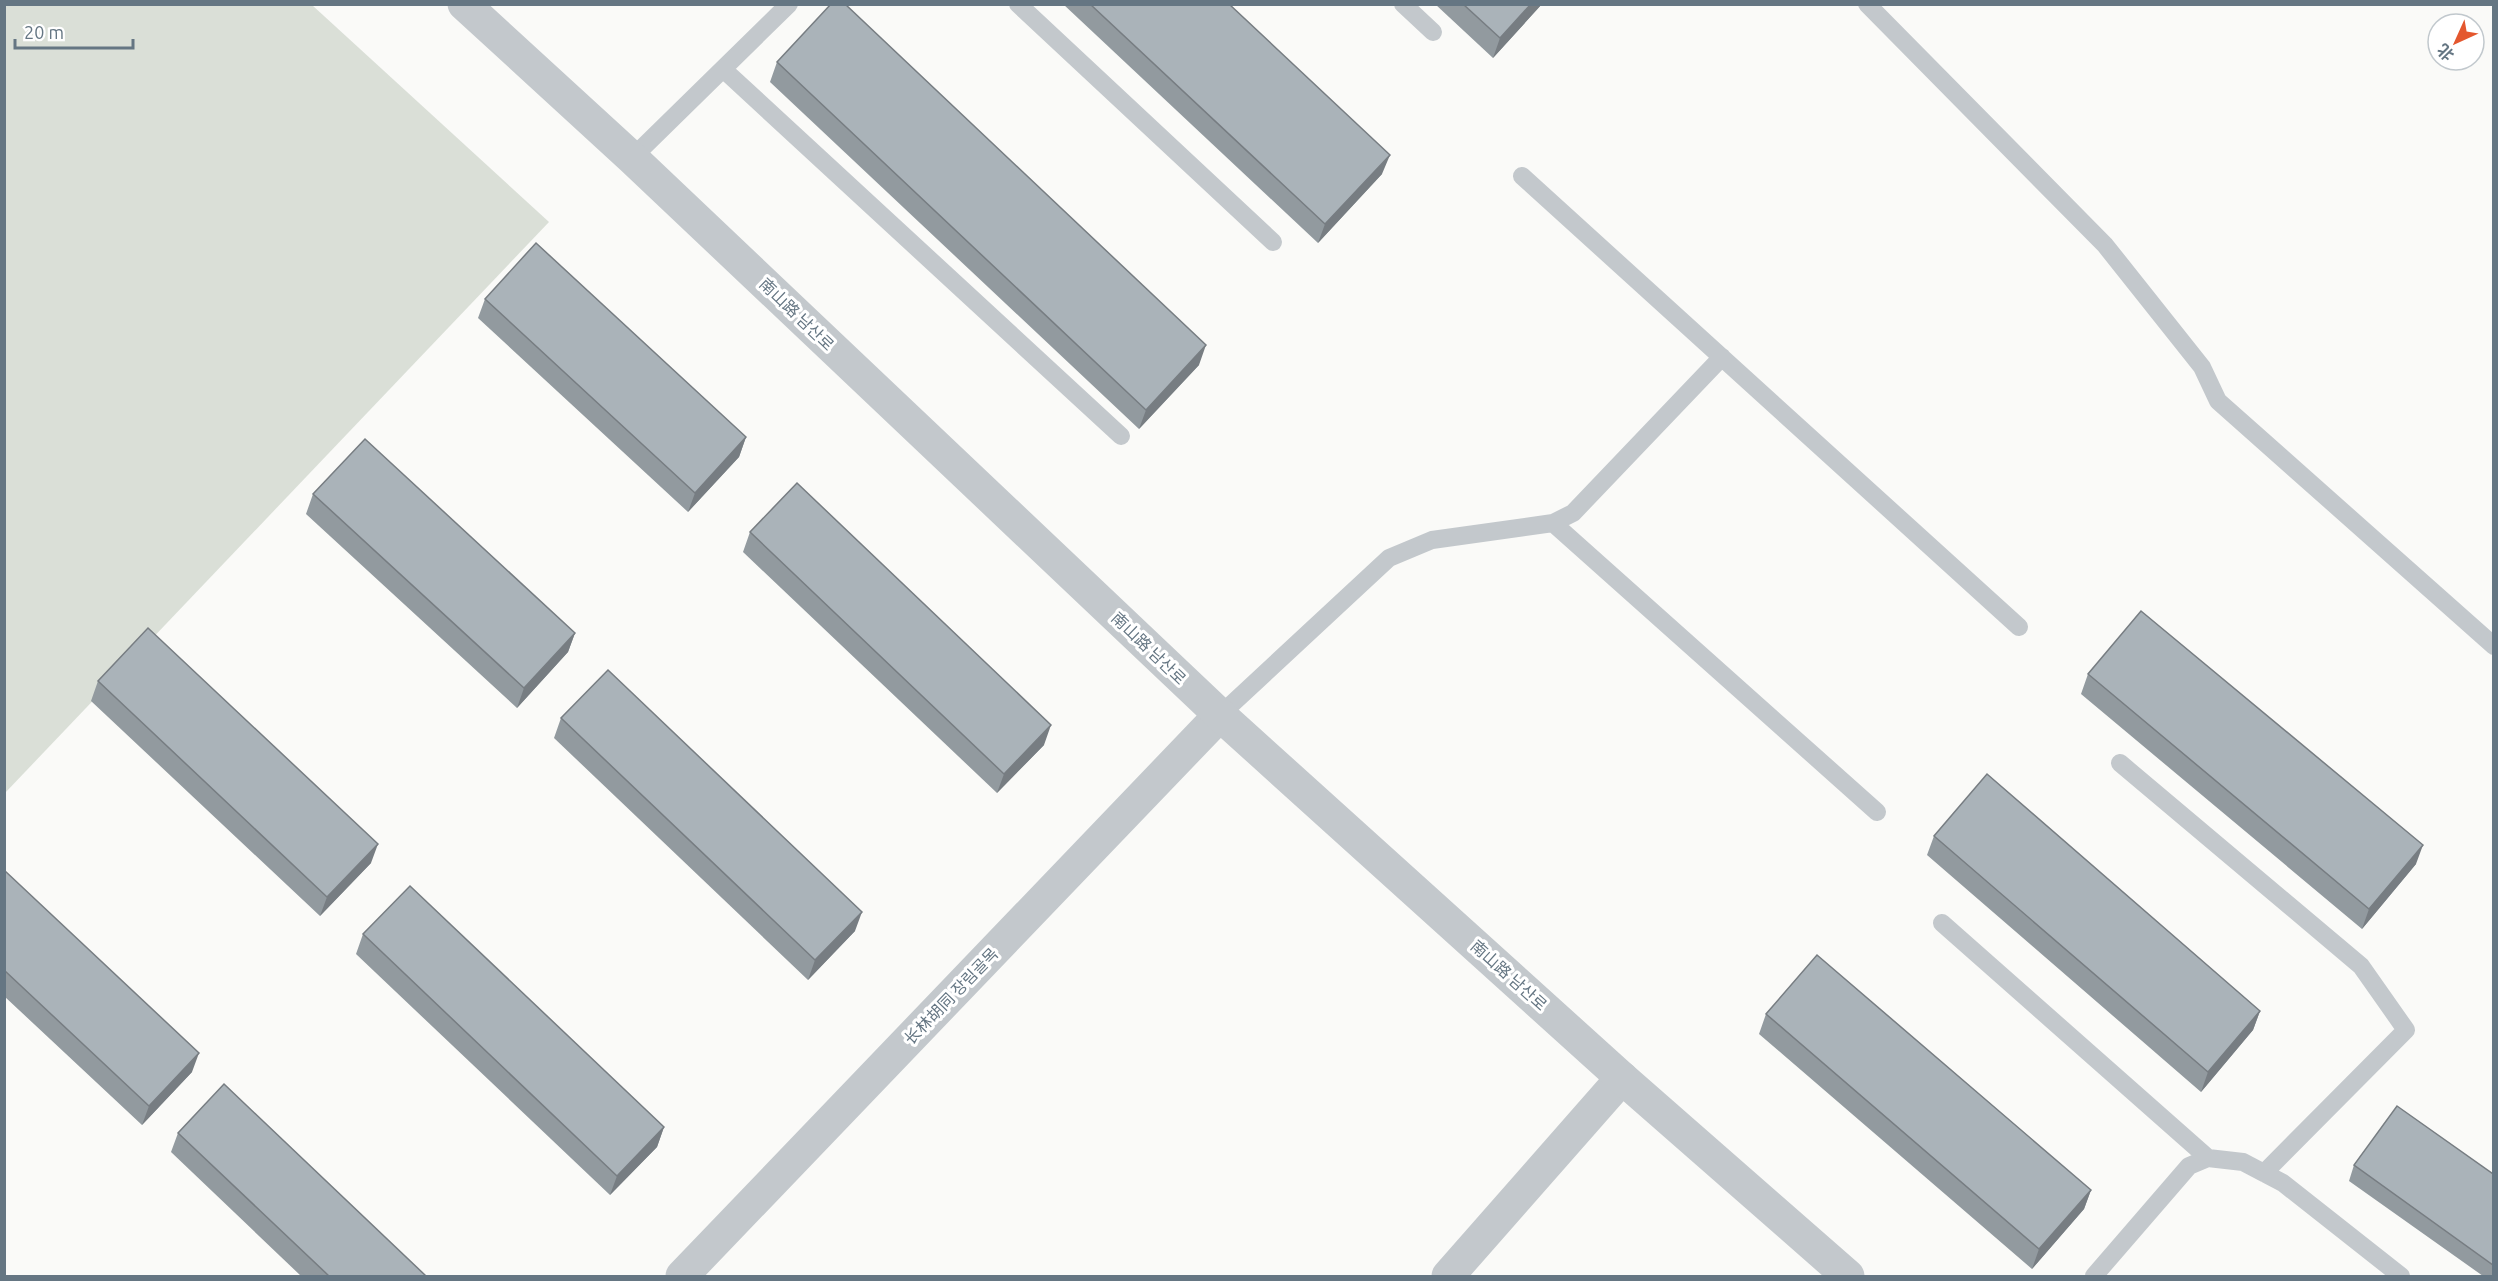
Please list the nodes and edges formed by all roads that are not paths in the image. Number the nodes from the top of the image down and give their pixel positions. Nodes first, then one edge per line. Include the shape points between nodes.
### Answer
1 (464, 4) edge
2 (789, 4) edge
3 (1018, 4) edge
4 (1403, 4) edge
5 (1867, 4) edge
6 (1433, 32) dead end
7 (723, 69) junction
8 (632, 158) junction
9 (1522, 176) dead end
10 (1273, 242) dead end
11 (1722, 357) junction
12 (1121, 436) dead end
13 (1553, 523) junction
14 (2019, 627) dead end
15 (2493, 646) edge
16 (1220, 715) junction
17 (2120, 763) dead end
18 (1877, 812) dead end
19 (1942, 923) dead end
20 (1622, 1078) junction
21 (2208, 1158) junction
22 (2264, 1173) junction
23 (682, 1276) edge
24 (1448, 1276) edge
25 (1848, 1276) edge
26 (2094, 1276) edge
27 (2401, 1276) edge

1 - 8 street, 南山路 남산로
2 - 7 lane
3 - 10 lane
4 - 6 lane
5 - 15 lane via 2105,245 2202,367 2218,401
7 - 8 lane
7 - 12 lane
8 - 16 street, 南山路 남산로
9 - 11 lane
11 - 13 lane via 1573,513
11 - 14 lane
13 - 16 lane via 1432,540 1389,558
13 - 18 lane
16 - 20 street, 南山路 남산로
16 - 23 street, 长林胡同 장림골목
17 - 22 lane via 2361,966 2406,1030
19 - 21 lane
20 - 24 street
20 - 25 street, 南山路 남산로
21 - 22 lane via 2243,1162
21 - 26 lane via 2189,1166
22 - 27 lane via 2283,1183

